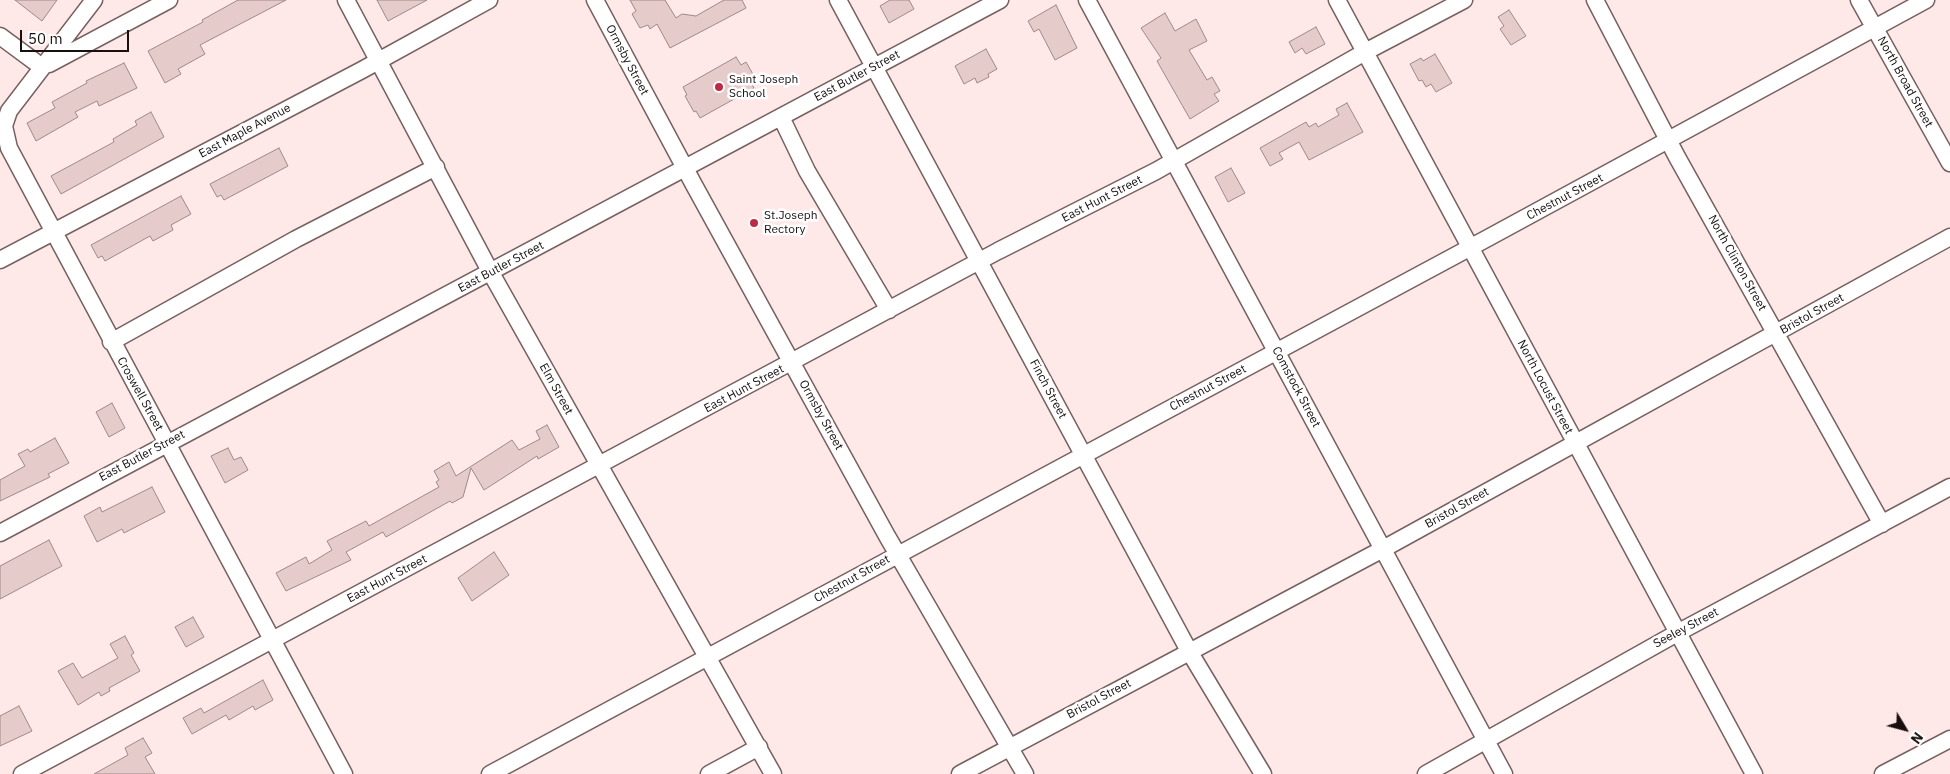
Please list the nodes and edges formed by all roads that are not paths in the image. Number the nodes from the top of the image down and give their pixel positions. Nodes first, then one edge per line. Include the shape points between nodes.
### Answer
1 (94, 0) edge
2 (169, 0) edge
3 (346, 0) edge
4 (489, 0) edge
5 (595, 0) edge
6 (838, 0) edge
7 (1000, 0) edge
8 (1088, 0) edge
9 (1337, 0) edge
10 (1464, 0) edge
11 (1595, 0) edge
12 (1859, 0) edge
13 (1926, 0) edge
14 (1874, 28) junction
15 (0, 36) edge
16 (1365, 52) junction
17 (378, 60) junction
18 (875, 66) junction
19 (42, 67) junction
20 (781, 117) junction
21 (1668, 140) junction
22 (1174, 162) junction
23 (1950, 163) edge
24 (436, 167) junction
25 (686, 168) junction
26 (53, 232) junction
27 (1950, 237) edge
28 (1470, 247) junction
29 (0, 260) edge
30 (980, 262) junction
31 (491, 273) junction
32 (888, 310) junction
33 (1776, 334) junction
34 (111, 342) junction
35 (1276, 351) junction
36 (792, 363) junction
37 (167, 443) junction
38 (1574, 443) junction
39 (1084, 456) junction
40 (599, 467) junction
41 (1950, 488) edge
42 (1882, 524) junction
43 (0, 532) edge
44 (1384, 549) junction
45 (898, 554) junction
46 (1679, 632) junction
47 (272, 640) junction
48 (1189, 651) junction
49 (708, 658) junction
50 (1950, 739) edge
51 (1485, 740) junction
52 (758, 747) junction
53 (1010, 747) junction
54 (22, 774) edge
55 (344, 774) edge
56 (490, 774) edge
57 (709, 774) edge
58 (773, 774) edge
59 (960, 774) edge
60 (1025, 774) edge
61 (1263, 774) edge
62 (1426, 774) edge
63 (1504, 774) edge
64 (1754, 774) edge
65 (1883, 774) edge

1 - 19 street, Croswell Street
2 - 19 street
3 - 17 street, Elm Street
4 - 17 street, East Maple Avenue
5 - 25 street, Ormsby Street
6 - 18 street, Finch Street
7 - 18 street, East Butler Street
8 - 22 street, Comstock Street
9 - 16 street, North Locust Street
10 - 16 street, East Hunt Street
11 - 21 street, North Clinton Street
12 - 14 street, North Broad Street
13 - 14 street, Chestnut Street
14 - 21 street, Chestnut Street
14 - 23 street, North Broad Street
15 - 19 street
16 - 22 street, East Hunt Street
16 - 28 street, North Locust Street
17 - 24 street, Elm Street
17 - 26 street, East Maple Avenue
18 - 20 street, East Butler Street
18 - 30 street, Finch Street
19 - 26 street, Croswell Street via 9,111 4,126 8,148
20 - 25 street, East Butler Street
20 - 32 street via 807,171
21 - 28 street, Chestnut Street
21 - 33 street, North Clinton Street
22 - 30 street, East Hunt Street
22 - 35 street, Comstock Street
24 - 31 street, Elm Street
24 - 34 street via 296,239
25 - 31 street, East Butler Street
25 - 36 street, Ormsby Street
26 - 29 street, East Maple Avenue
26 - 34 street, Croswell Street
27 - 33 street, Bristol Street
28 - 35 street, Chestnut Street
28 - 38 street, North Locust Street
30 - 32 street, East Hunt Street
30 - 39 street, Finch Street
31 - 37 street, East Butler Street
31 - 40 street, Elm Street
32 - 36 street, East Hunt Street
33 - 38 street, Bristol Street
33 - 42 street, North Clinton Street
34 - 37 street, Croswell Street
35 - 39 street, Chestnut Street
35 - 44 street, Comstock Street
36 - 40 street, East Hunt Street
36 - 45 street, Ormsby Street
37 - 43 street, East Butler Street
37 - 47 street, Croswell Street
38 - 44 street, Bristol Street
38 - 46 street, North Locust Street
39 - 45 street, Chestnut Street
39 - 48 street, Finch Street
40 - 47 street, East Hunt Street
40 - 49 street, Elm Street
41 - 42 street, Seeley Street
42 - 46 street, Seeley Street
44 - 48 street, Bristol Street
44 - 51 street, Comstock Street
45 - 49 street, Chestnut Street
45 - 53 street, Ormsby Street
46 - 51 street, Seeley Street
46 - 64 street, North Locust Street
47 - 54 street, East Hunt Street
47 - 55 street, Croswell Street
48 - 53 street, Bristol Street
48 - 61 street, Finch Street
49 - 52 street, Elm Street
49 - 56 street, Chestnut Street
50 - 65 street
51 - 62 street, Seeley Street
51 - 63 street, Comstock Street
52 - 57 street
52 - 58 street, Elm Street
53 - 59 street, Bristol Street
53 - 60 street, Ormsby Street

